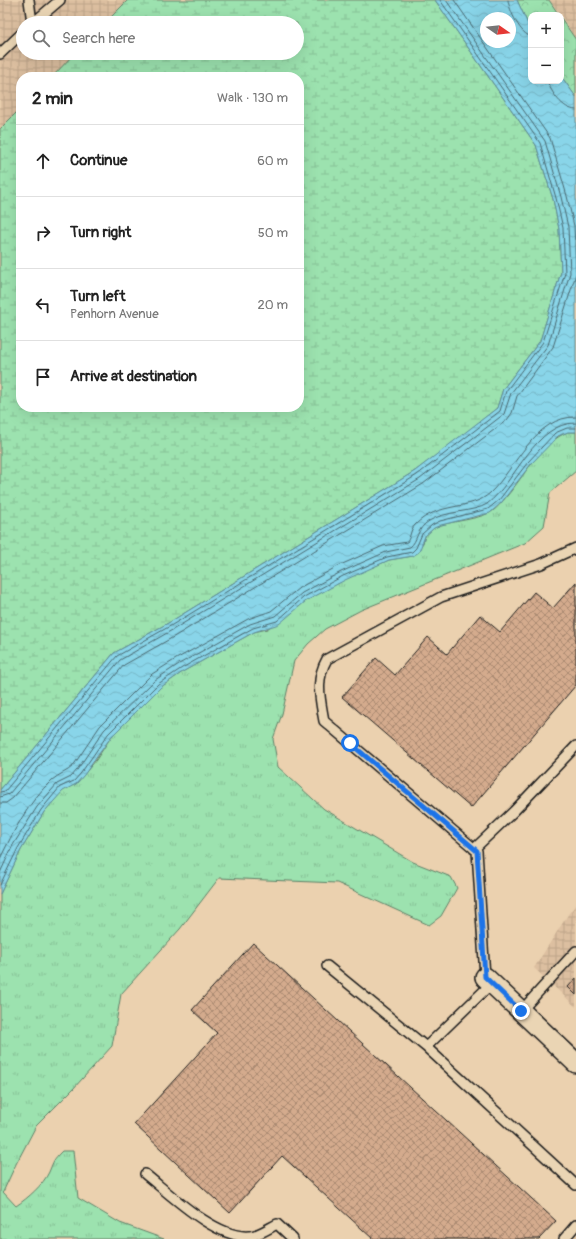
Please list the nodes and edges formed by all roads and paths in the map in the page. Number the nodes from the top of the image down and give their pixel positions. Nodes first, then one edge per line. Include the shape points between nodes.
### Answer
1 (29, 0) edge
2 (60, 0) edge
3 (31, 16) edge
4 (41, 16) edge
5 (16, 39) edge
6 (0, 54) edge
7 (576, 548) edge
8 (576, 746) edge
9 (474, 849) junction
10 (576, 951) edge
11 (327, 966) dead end
12 (488, 980) junction
13 (521, 1011) junction
14 (426, 1047) junction
15 (576, 1063) edge
16 (146, 1174) dead end
17 (576, 1185) edge
18 (576, 1226) edge
19 (293, 1239) edge
20 (564, 1239) edge

1 - 3 lane
2 - 4 lane
5 - 6 lane
7 - 9 lane via 540,564 441,596 327,659 320,671 319,693 324,721
8 - 9 lane via 514,812
9 - 12 lane via 477,851
10 - 13 lane
11 - 14 lane
12 - 13 street
12 - 14 lane
13 - 15 street
14 - 17 lane
16 - 19 lane via 190,1211 224,1232 249,1236 277,1224
18 - 20 lane

